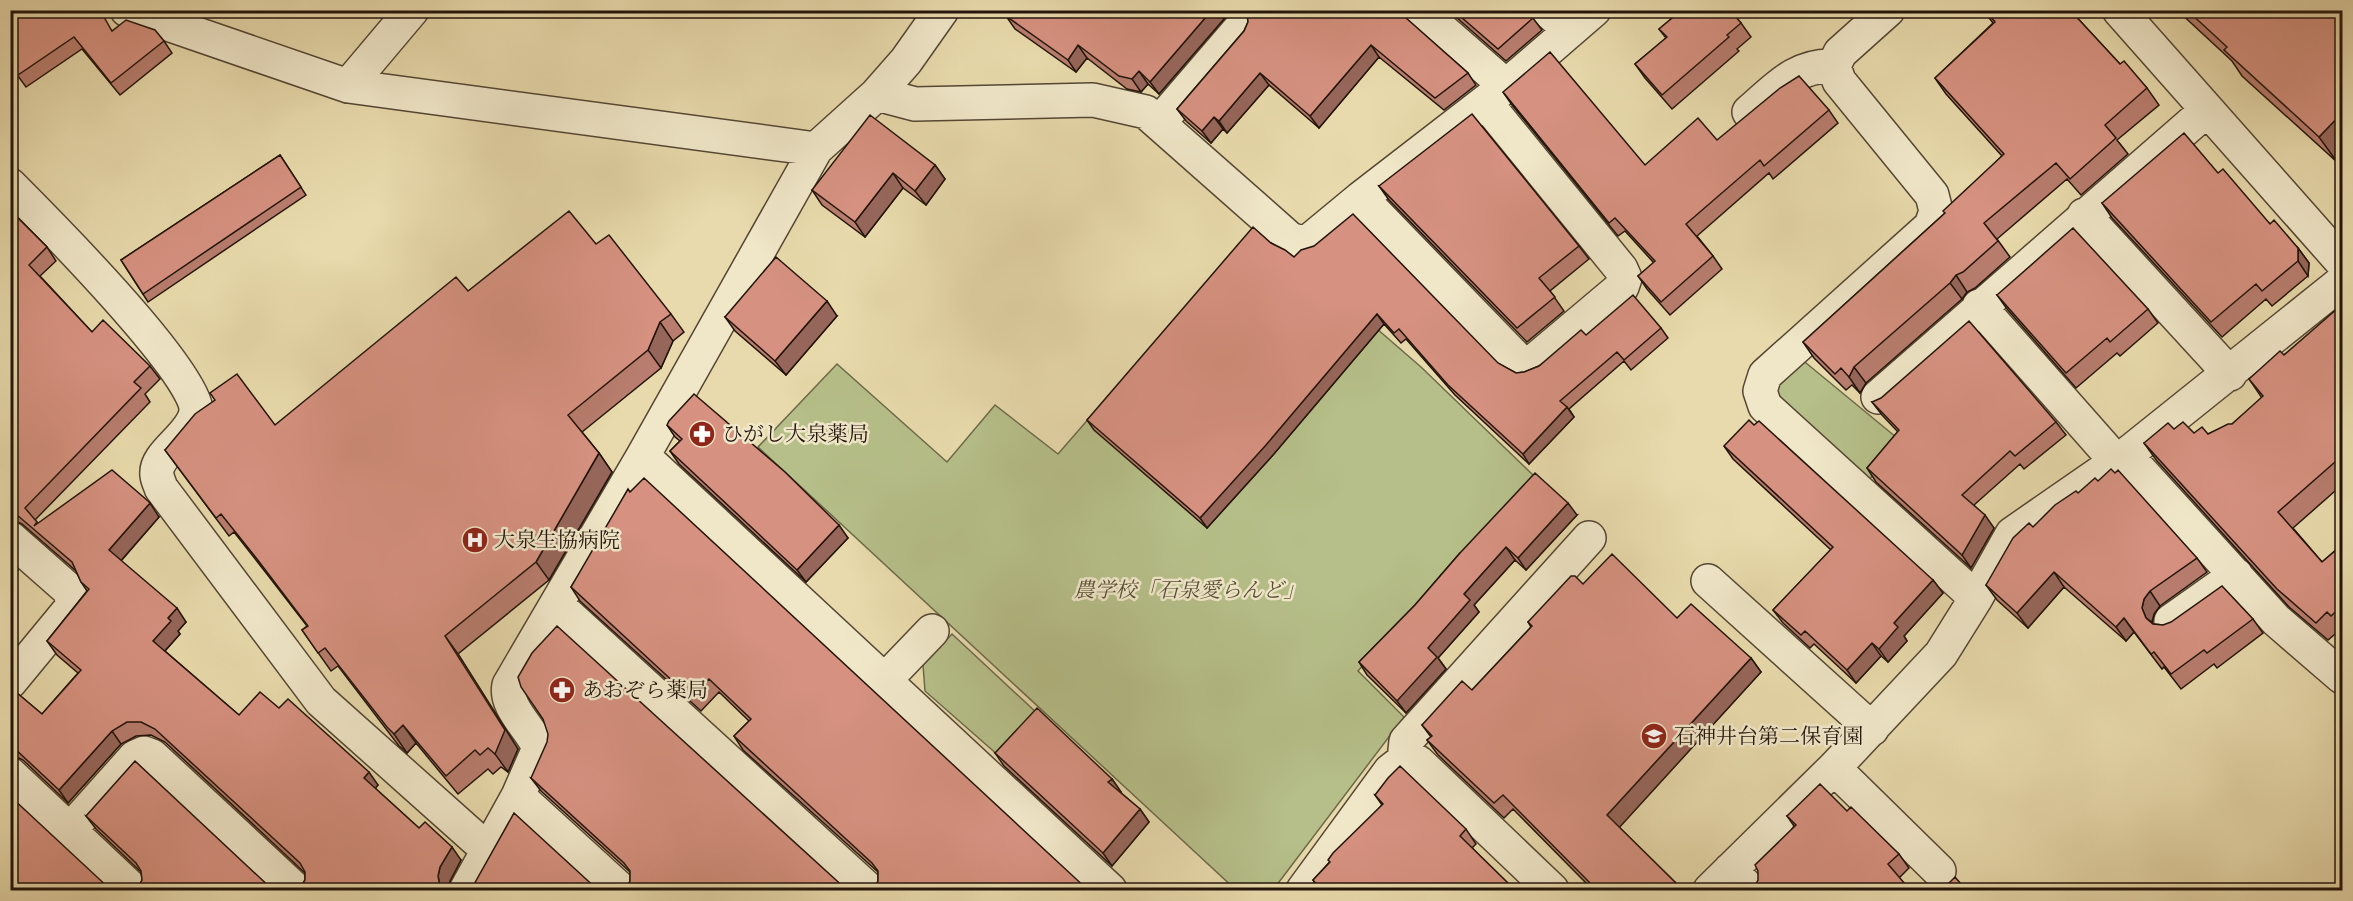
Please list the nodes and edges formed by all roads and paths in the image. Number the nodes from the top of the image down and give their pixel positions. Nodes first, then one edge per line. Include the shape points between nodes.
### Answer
1 (127, 10) edge
2 (412, 10) edge
3 (942, 10) edge
4 (1419, 10) edge
5 (1888, 10) edge
6 (2119, 10) edge
7 (1570, 17) edge
8 (1238, 30) dead end
9 (1834, 66) junction
10 (348, 86) junction
11 (877, 94) junction
12 (1496, 95) junction
13 (2207, 110) junction
14 (1749, 112) edge
15 (1159, 123) junction
16 (816, 149) junction
17 (10, 185) edge
18 (1361, 198) junction
19 (2084, 215) junction
20 (2343, 262) edge
21 (2343, 282) edge
22 (1979, 306) junction
23 (2230, 374) junction
24 (1878, 397) edge
25 (643, 456) junction
26 (2120, 457) junction
27 (10, 538) edge
28 (1589, 538) dead end
29 (2236, 575) junction
30 (1708, 581) dead end
31 (1976, 598) junction
32 (557, 605) junction
33 (2171, 621) edge
34 (932, 630) dead end
35 (2343, 676) edge
36 (884, 681) junction
37 (10, 682) edge
38 (1872, 729) junction
39 (1404, 760) junction
40 (1834, 768) junction
41 (12, 778) edge
42 (518, 796) junction
43 (69, 831) junction
44 (488, 850) junction
45 (1939, 871) dead end
46 (1730, 884) edge
47 (133, 891) edge
48 (296, 891) edge
49 (466, 891) edge
50 (621, 891) edge
51 (869, 891) edge
52 (1110, 891) edge
53 (1303, 891) edge
54 (1552, 891) edge

1 - 10 street
2 - 10 street
3 - 11 street
4 - 12 street
5 - 9 street via 1840,53
6 - 13 street
7 - 12 street
8 - 15 street
9 - 14 street via 1808,67 1798,72
9 - 31 street via 1839,81 1932,195 1936,211 1931,226 1765,375 1760,391 1765,406
10 - 16 street
11 - 15 street via 915,104 1093,100 1146,112
11 - 16 street
12 - 18 street
12 - 18 street via 1625,278 1622,287 1534,361 1525,364 1518,360
13 - 19 street
13 - 20 street
15 - 18 street via 1290,239 1309,241
16 - 25 street
17 - 44 street via 152,337 191,393 196,409 193,422 160,462 156,473 161,488 321,701
19 - 22 street
19 - 23 street
21 - 23 street
22 - 24 street
22 - 26 street
23 - 26 street
25 - 32 street
25 - 36 street
26 - 29 street
26 - 31 street via 2012,534
27 - 37 street via 69,590 72,599 71,608
28 - 39 street via 1406,741
29 - 33 street
29 - 35 street via 2276,620
30 - 38 street
31 - 38 street via 1941,654
32 - 42 street via 507,693 539,748
32 - 51 street
34 - 36 street
36 - 52 street
38 - 40 street
39 - 53 street via 1390,771
39 - 54 street via 1418,762
40 - 45 street
40 - 46 street
41 - 43 street
42 - 44 street
42 - 50 street
43 - 47 street
43 - 48 street via 135,757 144,753 152,756
44 - 49 street

